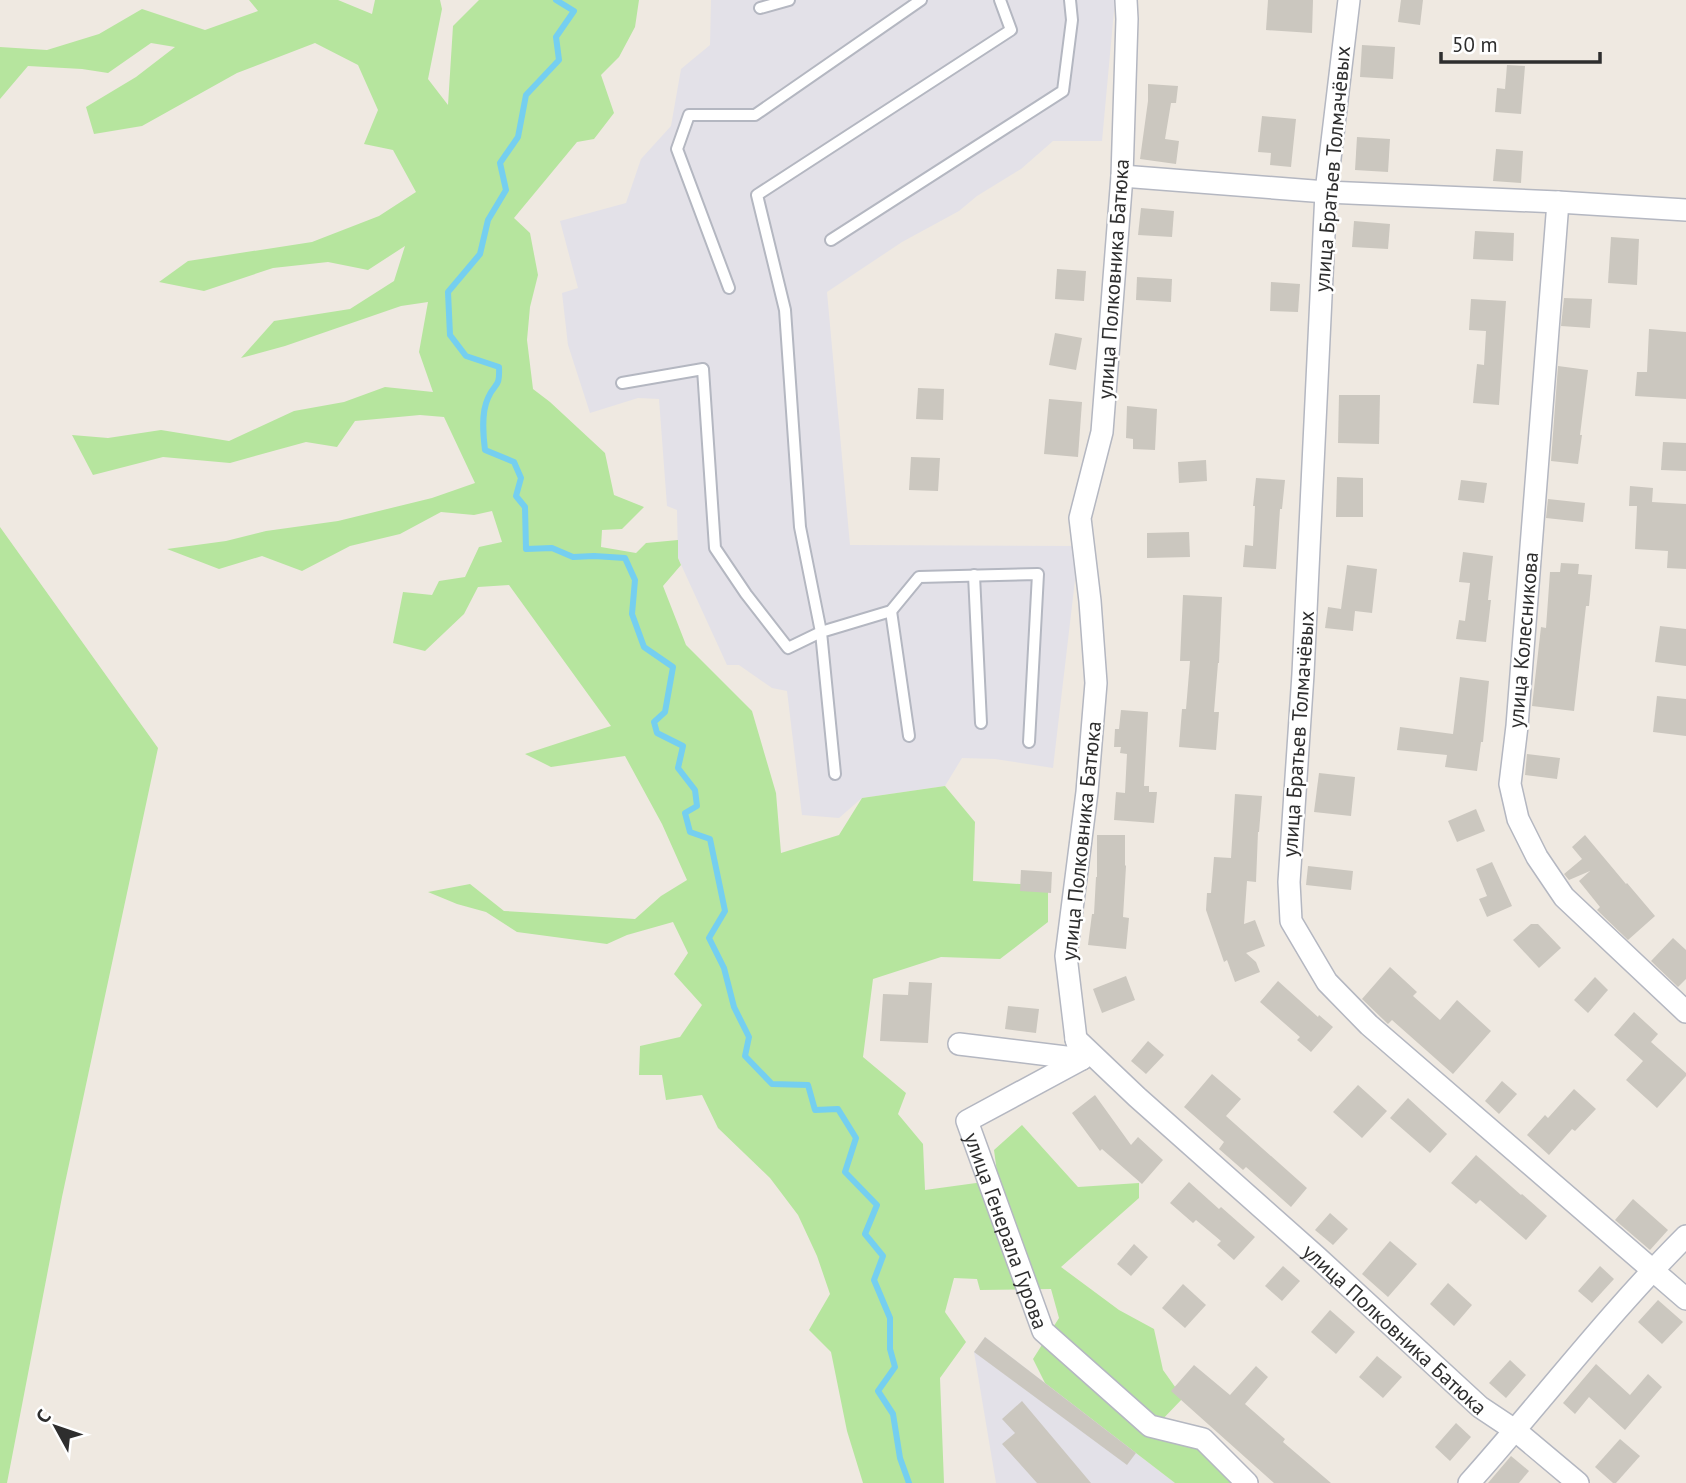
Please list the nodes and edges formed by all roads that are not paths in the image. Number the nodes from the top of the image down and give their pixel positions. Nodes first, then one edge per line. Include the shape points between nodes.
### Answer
1 (789, 0) edge
2 (921, 0) edge
3 (1000, 0) edge
4 (1070, 0) edge
5 (1349, 0) edge
6 (760, 8) dead end
7 (1127, 9) edge
8 (1122, 176) junction
9 (1326, 192) junction
10 (1558, 202) junction
11 (1686, 210) edge
12 (831, 240) dead end
13 (729, 288) dead end
14 (622, 383) dead end
15 (974, 575) junction
16 (891, 611) junction
17 (821, 632) junction
18 (981, 723) dead end
19 (909, 736) dead end
20 (1029, 742) dead end
21 (835, 774) dead end
22 (1686, 1012) edge
23 (959, 1044) dead end
24 (1079, 1049) junction
25 (1686, 1236) edge
26 (1651, 1270) junction
27 (1686, 1299) edge
28 (1516, 1431) junction
29 (1247, 1483) edge
30 (1469, 1483) edge
31 (1578, 1483) edge

1 - 6 lane
2 - 13 lane via 755,115 689,115 677,149
3 - 17 lane via 1011,30 757,195 785,310 800,527
4 - 12 lane via 1072,20 1063,91
5 - 9 street, улица Братьев Толмачёвых
7 - 8 street, улица Полковника Батюка
8 - 9 street
8 - 24 street, улица Полковника Батюка via 1102,432 1080,518 1096,683 1066,956
9 - 10 street
9 - 26 street, улица Братьев Толмачёвых via 1289,882 1292,921 1327,982 1369,1025
10 - 11 street
10 - 22 street, улица Колесникова via 1510,784 1518,819 1564,897
14 - 17 lane via 704,369 716,548 788,648
15 - 16 lane via 919,577
15 - 18 lane
15 - 20 lane via 1038,574
16 - 17 lane
16 - 19 lane
17 - 21 lane
23 - 24 street
24 - 28 street, улица Полковника Батюка via 1480,1407
24 - 29 street, улица Генерала Гурова via 967,1121 1043,1331 1150,1426 1203,1439
25 - 26 street
26 - 27 street, улица Братьев Толмачёвых
26 - 28 street
28 - 30 street
28 - 31 street, улица Полковника Батюка

